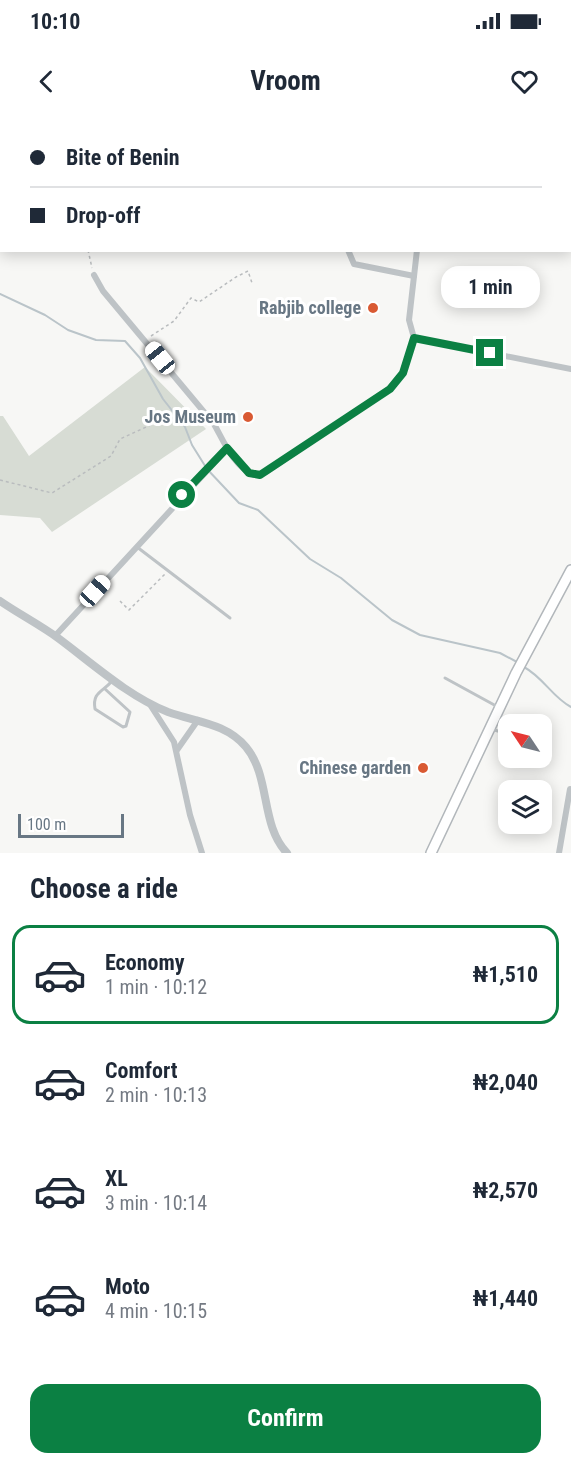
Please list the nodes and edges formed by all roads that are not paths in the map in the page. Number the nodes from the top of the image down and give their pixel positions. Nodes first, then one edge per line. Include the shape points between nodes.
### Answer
1 (349, 252) edge
2 (417, 252) edge
3 (93, 275) road end
4 (414, 276) junction
5 (414, 338) junction
6 (571, 369) edge
7 (227, 448) junction
8 (135, 546) junction
9 (571, 570) edge
10 (0, 601) edge
11 (230, 618) dead end
12 (55, 636) junction
13 (445, 678) dead end
14 (113, 680) junction
15 (105, 689) junction
16 (147, 701) junction
17 (499, 708) junction
18 (198, 720) junction
19 (489, 729) junction
20 (498, 731) edge
21 (177, 750) junction
22 (570, 789) edge
23 (202, 853) edge
24 (287, 853) edge
25 (431, 853) edge
26 (560, 853) edge

1 - 4 street via 354,264
2 - 4 street
3 - 7 street via 214,424
4 - 5 street via 409,320
5 - 6 street
5 - 7 street via 403,373 390,389 266,472 249,473
7 - 8 street
8 - 11 lane
8 - 12 street
9 - 17 main road
10 - 12 street
12 - 14 street
13 - 17 lane
14 - 15 lane
14 - 16 street
15 - 15 lane via 97,692 95,709 126,726 130,712
16 - 18 street
16 - 21 street
17 - 19 main road
18 - 21 street
18 - 24 street via 226,730 252,755 272,825
19 - 20 lane
19 - 25 main road
21 - 23 street
22 - 26 street

